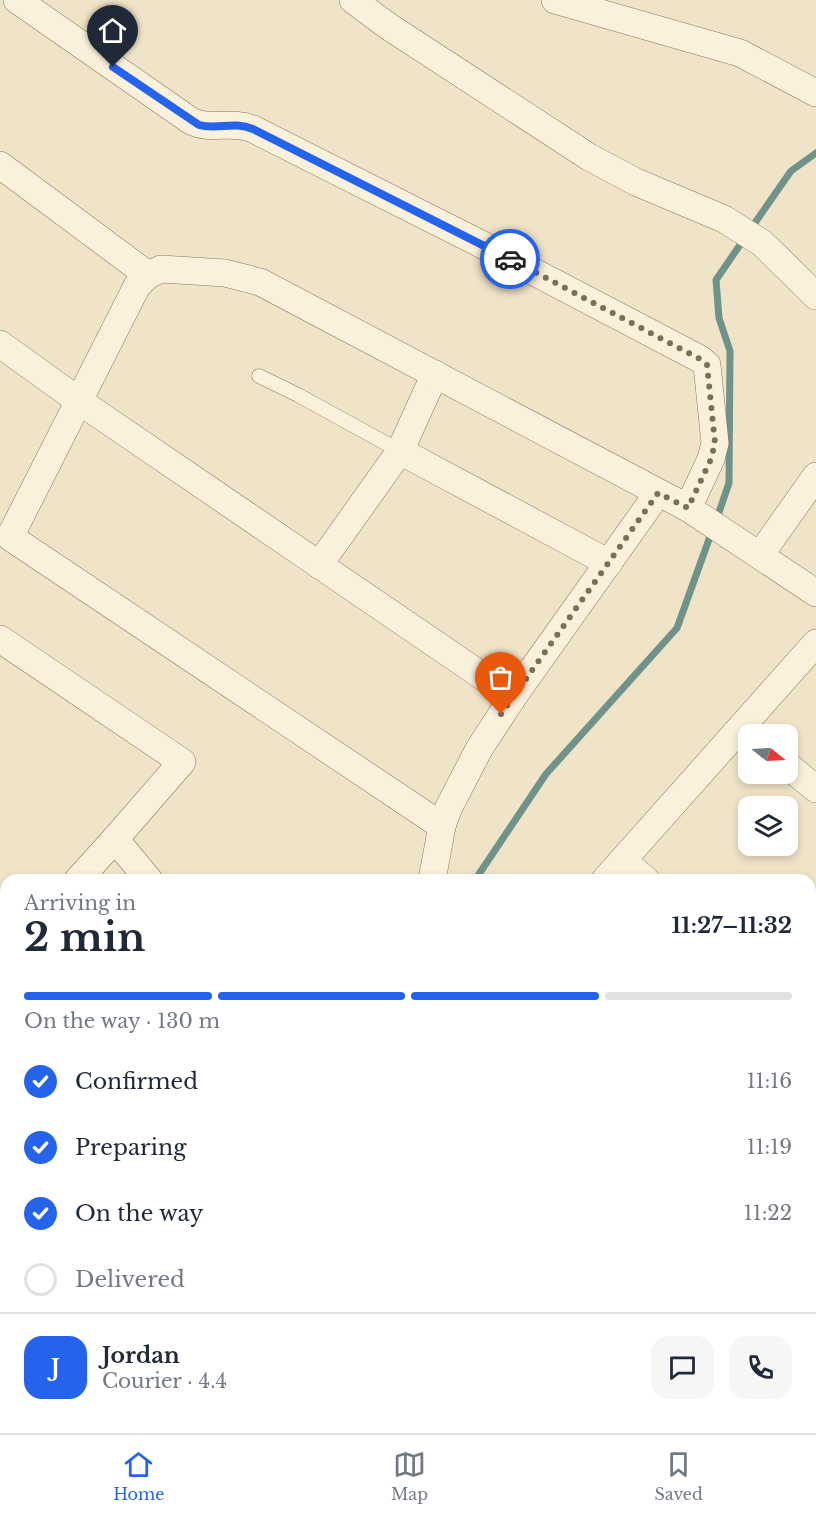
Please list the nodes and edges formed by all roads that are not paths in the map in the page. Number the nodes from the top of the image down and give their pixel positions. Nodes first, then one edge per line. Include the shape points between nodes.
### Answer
1 (17, 0) edge
2 (352, 0) edge
3 (555, 0) edge
4 (816, 93) edge
5 (0, 165) edge
6 (148, 274) junction
7 (816, 296) edge
8 (0, 344) edge
9 (435, 374) junction
10 (259, 376) dead end
11 (79, 401) junction
12 (400, 451) junction
13 (816, 476) edge
14 (658, 493) junction
15 (691, 510) junction
16 (5, 533) edge
17 (760, 555) junction
18 (609, 563) junction
19 (319, 565) junction
20 (816, 593) edge
21 (0, 639) edge
22 (816, 643) edge
23 (513, 697) junction
24 (752, 724) edge
25 (738, 739) edge
26 (798, 774) edge
27 (816, 789) edge
28 (442, 826) junction
29 (115, 839) junction
30 (623, 861) junction
31 (83, 874) edge
32 (144, 874) edge
33 (433, 874) edge
34 (611, 874) edge
35 (639, 874) edge

1 - 15 street via 191,121 207,127 232,124 253,129 700,359 707,365 715,443
2 - 7 street via 589,157 636,182 724,219 762,243
3 - 4 street via 741,53
5 - 6 street
6 - 9 street via 161,269 260,282
6 - 11 street via 137,286
8 - 11 street
9 - 12 street
9 - 14 street
10 - 12 lane
11 - 16 street
11 - 19 street
12 - 18 street
12 - 19 street
13 - 17 street
14 - 15 street
14 - 18 street
15 - 17 street
16 - 28 street
17 - 20 street
18 - 23 street
19 - 23 street
21 - 29 street via 182,762
22 - 24 street
23 - 28 street via 479,749
25 - 30 street
26 - 27 street
28 - 33 street
29 - 31 street
29 - 32 street
30 - 34 street
30 - 35 street

